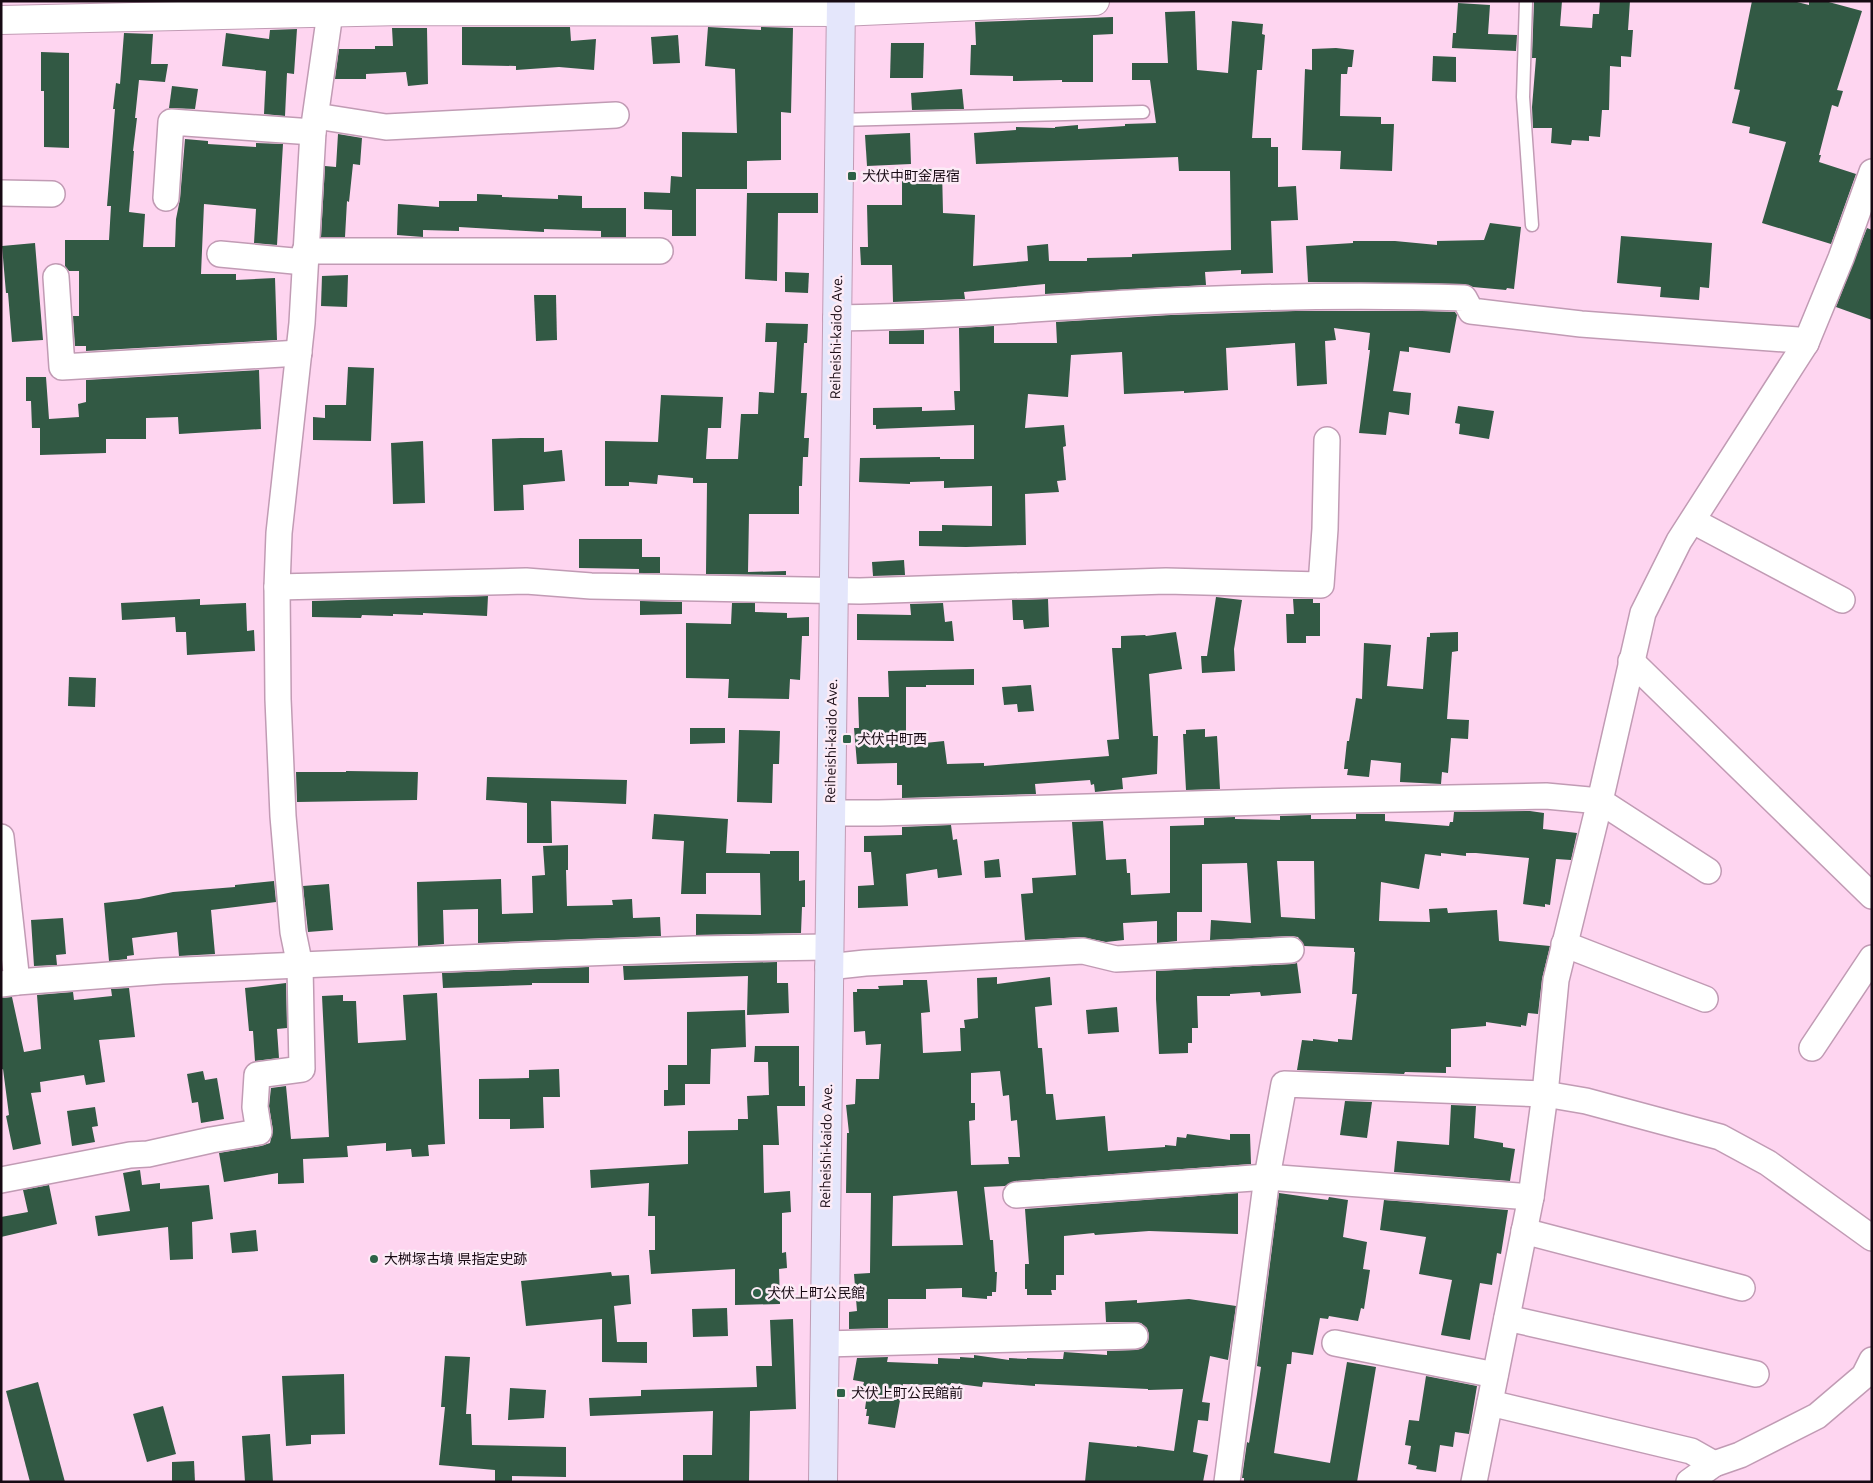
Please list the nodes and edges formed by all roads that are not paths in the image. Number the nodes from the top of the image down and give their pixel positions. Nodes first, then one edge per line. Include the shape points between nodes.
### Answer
1 (1095, 1) edge
2 (1526, 1) edge
3 (402, 6) edge
4 (841, 7) edge
5 (45, 10) edge
6 (330, 13) junction
7 (1, 20) edge
8 (1143, 112) dead end
9 (616, 115) dead end
10 (838, 120) junction
11 (314, 124) junction
12 (1872, 172) edge
13 (1, 194) edge
14 (52, 194) dead end
15 (166, 198) dead end
16 (1532, 225) dead end
17 (660, 251) dead end
18 (220, 254) dead end
19 (305, 256) junction
20 (56, 277) dead end
21 (836, 318) junction
22 (1806, 343) junction
23 (299, 353) junction
24 (1327, 440) dead end
25 (1693, 521) junction
26 (277, 588) junction
27 (833, 590) junction
28 (1842, 600) dead end
29 (1631, 661) junction
30 (1600, 801) junction
31 (831, 813) junction
32 (1, 837) edge
33 (1708, 871) dead end
34 (1872, 896) edge
35 (1564, 944) junction
36 (1291, 950) dead end
37 (828, 957) junction
38 (1872, 958) edge
39 (300, 966) junction
40 (9, 983) edge
41 (1705, 999) dead end
42 (1812, 1048) dead end
43 (1545, 1094) junction
44 (1267, 1177) junction
45 (1, 1180) edge
46 (1016, 1195) dead end
47 (1531, 1197) junction
48 (1524, 1231) junction
49 (1872, 1238) edge
50 (1742, 1288) dead end
51 (1507, 1318) junction
52 (1135, 1336) dead end
53 (1335, 1343) dead end
54 (824, 1344) junction
55 (1872, 1360) edge
56 (1756, 1374) dead end
57 (1495, 1375) junction
58 (1490, 1403) junction
59 (1714, 1464) junction
60 (823, 1482) edge
61 (1227, 1482) edge
62 (1474, 1482) edge
63 (1689, 1482) edge

1 - 4 street
2 - 16 lane via 1523,97
3 - 4 street
3 - 6 street
4 - 10 main road, Reiheishi-kaido Ave.
5 - 6 street
5 - 7 street
6 - 11 street
8 - 10 lane
9 - 11 street via 386,127
10 - 21 main road, Reiheishi-kaido Ave.
11 - 15 street via 171,122
11 - 19 street
12 - 22 street
13 - 14 street
17 - 19 street
18 - 19 street
19 - 23 street
20 - 23 street via 62,367
21 - 22 street via 917,317 1331,295 1392,296 1464,298 1471,311 1581,324
21 - 27 main road, Reiheishi-kaido Ave.
22 - 25 street
23 - 26 street via 279,533
24 - 27 street via 1321,585 1166,581 890,591
25 - 28 street
25 - 29 street via 1679,541 1643,613
26 - 27 street via 526,581 591,586
26 - 39 street via 283,816 293,932
27 - 31 main road, Reiheishi-kaido Ave.
29 - 30 street
29 - 34 street
30 - 31 street via 1508,796
30 - 33 street
30 - 35 street
31 - 37 main road, Reiheishi-kaido Ave.
32 - 40 street
35 - 41 street
35 - 43 street via 1556,980
36 - 37 street via 1116,960 1083,951 865,963
37 - 39 street via 665,950
37 - 54 main road, Reiheishi-kaido Ave.
38 - 42 street
39 - 40 street via 162,971
39 - 45 street via 302,1069 257,1074 255,1107 260,1132
43 - 44 street via 1284,1084
43 - 47 street
43 - 49 street via 1586,1101 1720,1137 1768,1163
44 - 46 street
44 - 47 street
44 - 61 street
47 - 48 street
48 - 50 street
48 - 51 street
51 - 56 street
51 - 57 street
52 - 54 street
53 - 57 street
54 - 60 main road, Reiheishi-kaido Ave.
55 - 59 street via 1864,1376 1817,1416 1740,1455
57 - 58 street
58 - 59 street via 1691,1451
58 - 62 street
59 - 63 street

